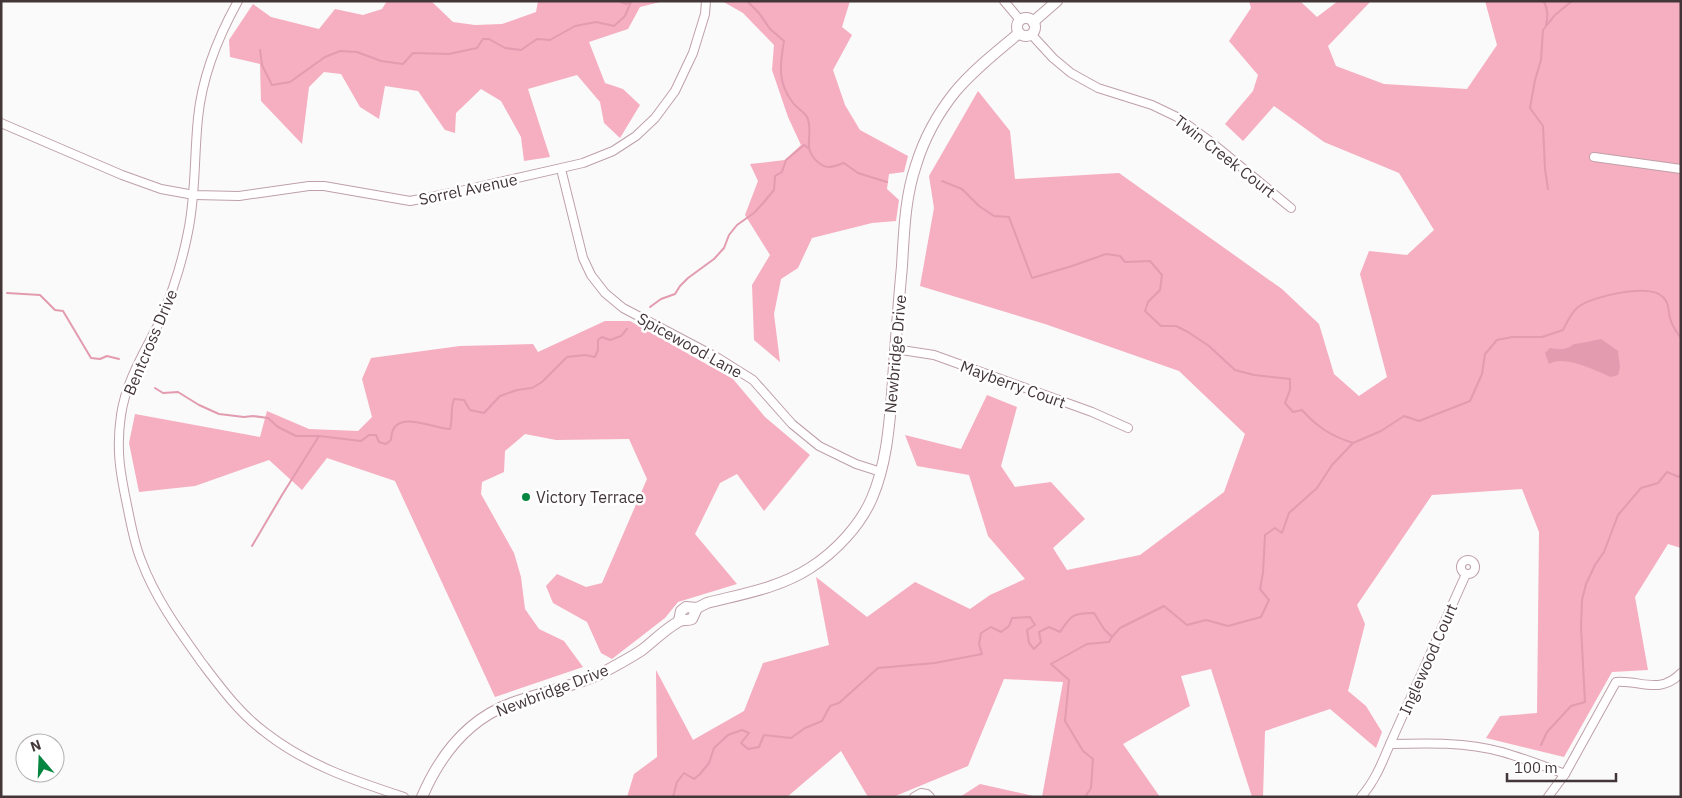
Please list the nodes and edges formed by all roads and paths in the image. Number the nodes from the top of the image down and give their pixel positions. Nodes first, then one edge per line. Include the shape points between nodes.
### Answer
1 (238, 1) edge
2 (706, 1) edge
3 (1004, 1) edge
4 (1057, 1) edge
5 (1020, 20) junction
6 (1033, 22) junction
7 (1019, 33) junction
8 (1031, 34) junction
9 (1, 123) edge
10 (1594, 157) dead end
11 (561, 169) junction
12 (1681, 169) edge
13 (194, 195) junction
14 (1291, 208) dead end
15 (895, 349) junction
16 (1128, 428) dead end
17 (881, 472) junction
18 (1466, 574) dead end
19 (1681, 673) edge
20 (1390, 744) junction
21 (1565, 774) junction
22 (404, 797) edge
23 (422, 797) edge
24 (914, 797) edge
25 (930, 797) edge
26 (1361, 797) edge
27 (1548, 797) edge

1 - 13 street, Bentcross Drive via 208,67 198,116
2 - 11 street, Sorrel Avenue via 693,53 675,92 655,118 614,151
3 - 5 street
4 - 6 street
5 - 6 street via 1027,18
5 - 7 street via 1017,26
6 - 8 street
7 - 8 street
7 - 15 street, Newbridge Drive via 955,92 934,124 916,163 906,208
8 - 14 street, Twin Creek Court via 1071,73 1098,88 1152,105 1177,117
9 - 13 street, Sorrel Avenue via 122,175
10 - 12 street
11 - 13 street, Sorrel Avenue via 410,201 324,186 239,196
11 - 17 street, Spicewood Lane via 583,258 604,293 624,308 753,380 792,424 819,446
13 - 22 street, Bentcross Drive via 189,231 174,288 134,370 121,414 119,469 140,558 157,596 179,631 221,688 266,734 336,773
15 - 16 street, Mayberry Court via 934,355
15 - 17 street, Newbridge Drive
17 - 23 street, Newbridge Drive via 872,499 857,523 811,568 771,586 697,608 684,608 679,621 640,651 601,673 490,713 454,742
18 - 20 street, Inglewood Court
19 - 21 street via 1674,680 1652,686 1616,682
20 - 21 street via 1464,745 1501,752
20 - 26 street, Inglewood Court via 1377,774
21 - 27 street
24 - 25 street via 924,793

